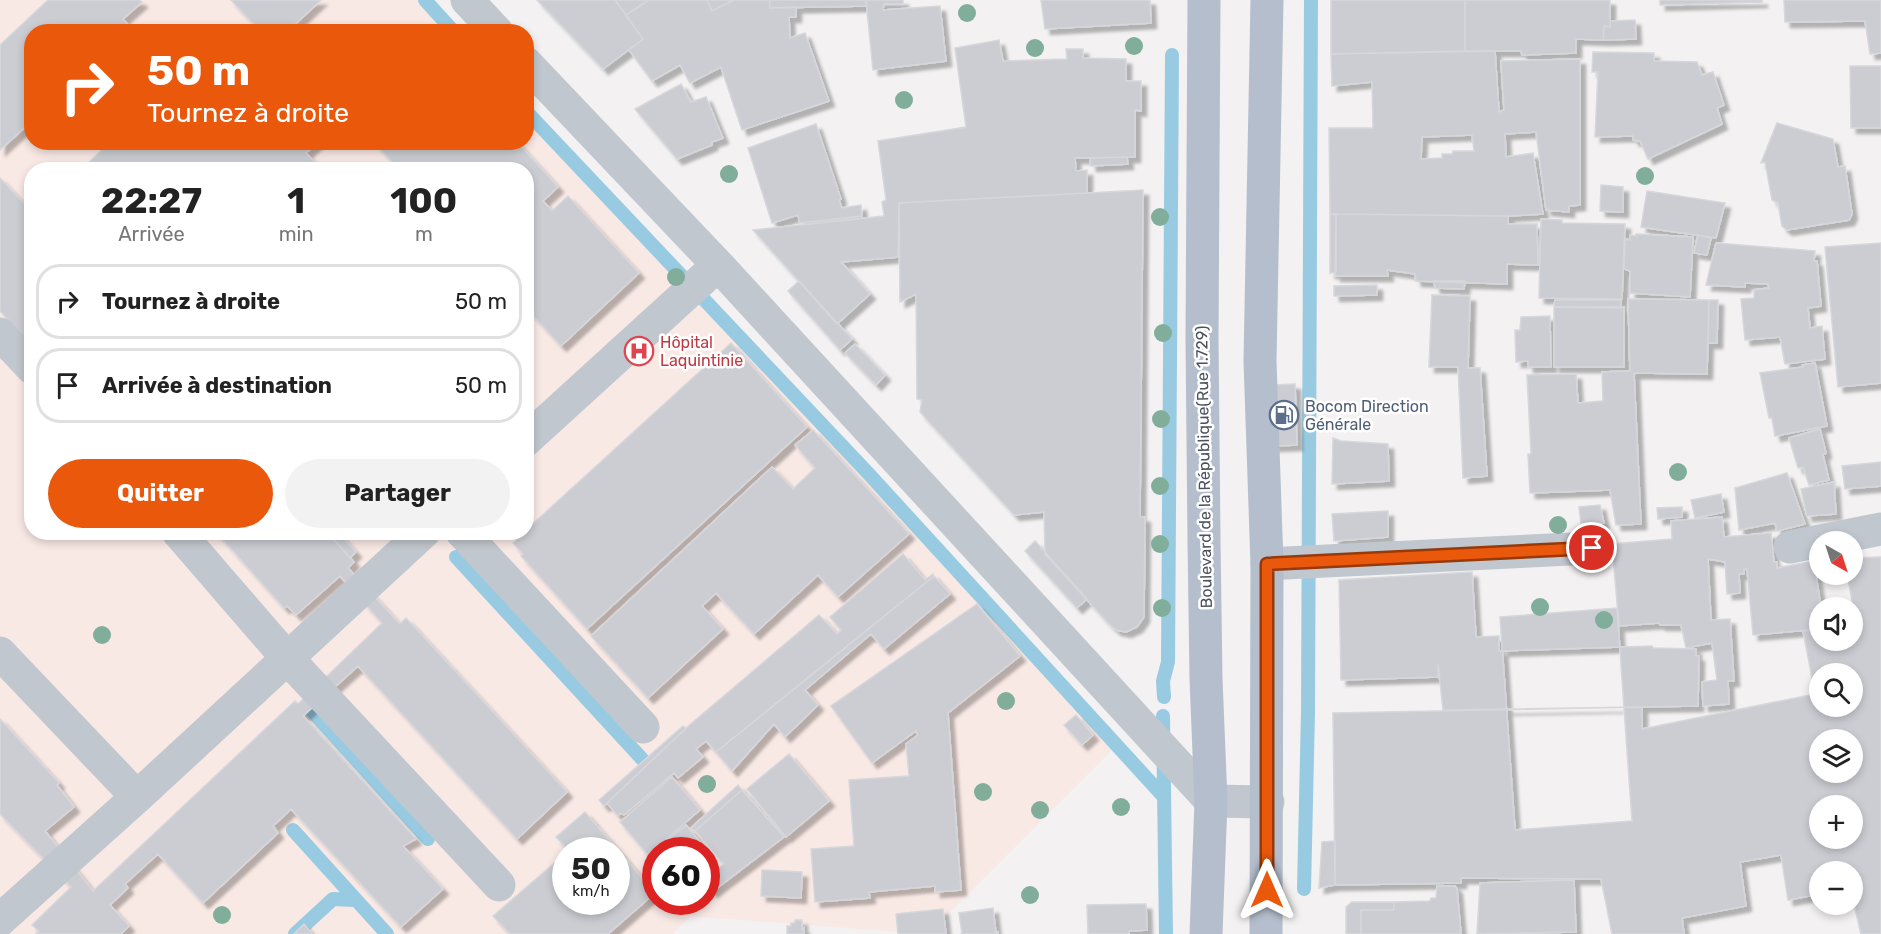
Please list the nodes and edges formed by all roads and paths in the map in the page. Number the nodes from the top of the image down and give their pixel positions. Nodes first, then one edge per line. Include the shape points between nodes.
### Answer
1 (467, 0) edge
2 (1204, 0) edge
3 (1267, 0) edge
4 (490, 24) edge
5 (534, 71) edge
6 (718, 265) junction
7 (0, 334) edge
8 (24, 360) edge
9 (534, 433) edge
10 (1881, 529) edge
11 (185, 540) edge
12 (415, 540) edge
13 (469, 540) edge
14 (1790, 547) dead end
15 (1592, 548) dead end
16 (1267, 564) junction
17 (0, 652) edge
18 (286, 658) junction
19 (643, 727) dead end
20 (137, 797) junction
21 (1211, 801) junction
22 (1268, 802) junction
23 (500, 885) dead end
24 (0, 920) edge
25 (1206, 934) edge
26 (1266, 934) edge

1 - 4 street
2 - 21 main road, Boulevard de la République(Rue 1.729) via 1202,338
3 - 16 main road via 1260,361
5 - 6 street
6 - 9 street
6 - 21 street
7 - 8 street
10 - 14 street
11 - 18 street
12 - 18 street
13 - 19 street
15 - 16 street
16 - 22 main road
17 - 20 street
18 - 20 street
18 - 23 street
20 - 24 street
21 - 22 street
21 - 25 main road, Boulevard de la République(Rue 1.729)
22 - 26 main road

